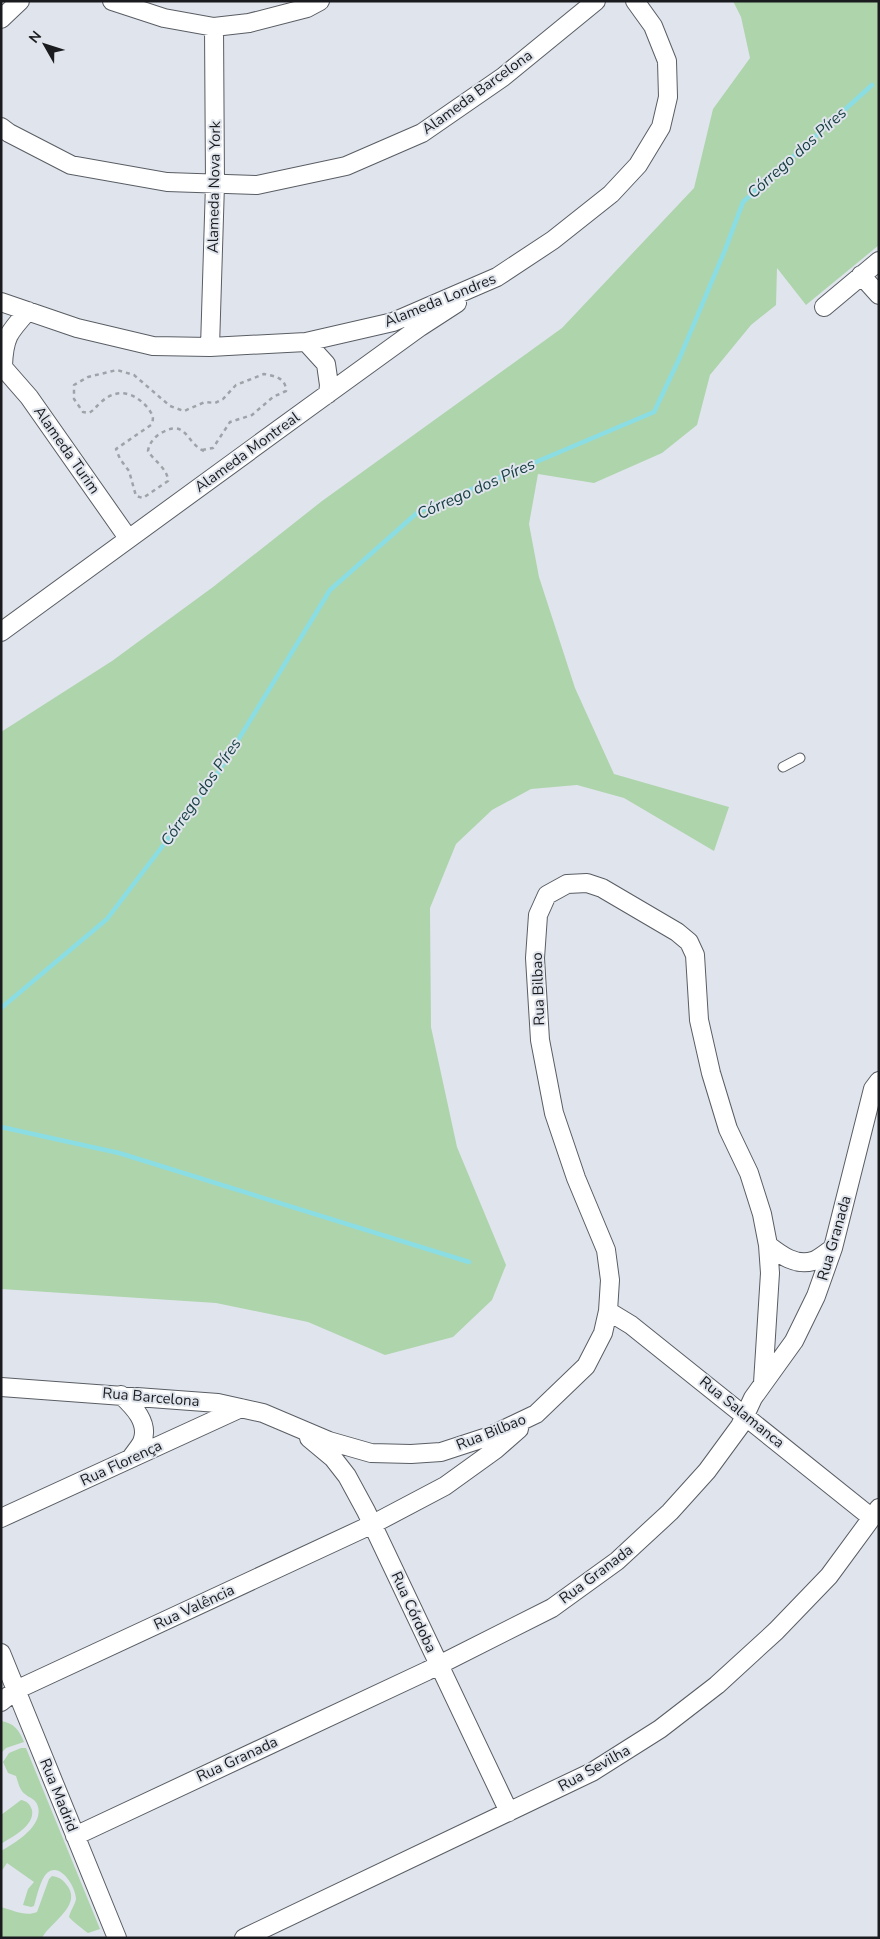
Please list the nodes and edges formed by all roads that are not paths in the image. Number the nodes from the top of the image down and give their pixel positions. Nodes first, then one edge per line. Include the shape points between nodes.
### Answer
1 (20, 1) edge
2 (112, 1) edge
3 (320, 1) edge
4 (596, 1) edge
5 (635, 1) edge
6 (1, 19) edge
7 (214, 27) junction
8 (1, 127) edge
9 (215, 184) junction
10 (879, 261) edge
11 (861, 275) junction
12 (497, 277) junction
13 (879, 294) edge
14 (1, 302) edge
15 (824, 306) dead end
16 (28, 311) junction
17 (306, 342) junction
18 (210, 346) junction
19 (2, 365) edge
20 (328, 394) junction
21 (128, 538) junction
22 (1, 632) edge
23 (800, 758) dead end
24 (783, 767) dead end
25 (879, 1081) edge
26 (768, 1245) junction
27 (833, 1248) junction
28 (608, 1311) junction
29 (763, 1383) junction
30 (1, 1387) edge
31 (121, 1395) junction
32 (241, 1408) junction
33 (536, 1414) junction
34 (744, 1414) junction
35 (297, 1428) junction
36 (441, 1452) junction
37 (371, 1453) junction
38 (130, 1459) junction
39 (347, 1476) junction
40 (445, 1486) junction
41 (876, 1513) edge
42 (1, 1518) edge
43 (373, 1524) junction
44 (1, 1653) edge
45 (440, 1665) junction
46 (16, 1690) junction
47 (1, 1702) edge
48 (509, 1812) junction
49 (75, 1836) junction
50 (117, 1938) edge
51 (244, 1938) edge

1 - 6 street
2 - 7 street via 164,18
3 - 7 street via 307,8 249,23
4 - 9 street, Alameda Barcelona via 503,77 422,133 346,166 257,185
5 - 12 street, Alameda Londres via 653,26 667,61 668,97 661,127 638,165 611,194 553,240
7 - 9 street, Alameda Nova York
8 - 9 street, Alameda Barcelona via 71,164 168,182
9 - 18 street, Alameda Nova York
10 - 11 street
11 - 13 street
11 - 15 street
12 - 17 street, Alameda Londres via 393,322
12 - 20 street, Alameda Montreal via 420,327
14 - 16 street, Alameda Londres
16 - 18 street, Alameda Londres via 77,328 153,346
16 - 19 street via 12,329 3,346
17 - 18 street, Alameda Londres
17 - 20 street via 326,364
19 - 21 street, Alameda Turim via 29,396
20 - 21 street, Alameda Montreal
21 - 22 street, Alameda Montreal
23 - 24 lane
25 - 27 street, Rua Granada via 873,1089
26 - 27 street via 784,1258 798,1261 813,1261
26 - 28 street, Rua Bilbao via 749,1173 728,1129 711,1073 699,1020 696,955 689,942 602,888 587,883 567,884 548,895 538,915 535,958 540,1040 554,1113 606,1250 610,1280
26 - 29 street, Rua Bilbao via 770,1273
27 - 29 street, Rua Granada via 816,1296 794,1342
28 - 33 street, Rua Bilbao via 586,1366
28 - 34 street, Rua Salamanca via 624,1319
29 - 34 street, Rua Granada
30 - 31 street, Rua Barcelona
31 - 32 street, Rua Barcelona
31 - 38 street via 136,1409 144,1427 142,1441
32 - 35 street, Rua Barcelona via 263,1413
32 - 38 street, Rua Florença
33 - 36 street, Rua Bilbao via 490,1436
33 - 40 street, Rua Valência via 495,1450
34 - 41 street, Rua Salamanca
34 - 45 street, Rua Granada via 740,1426 707,1471 670,1512 617,1561 552,1608
35 - 37 street, Rua Bilbao
35 - 39 street, Rua Córdoba via 333,1458
36 - 37 street, Rua Bilbao
36 - 40 street via 450,1460 453,1469
37 - 39 street
38 - 42 street, Rua Florença
39 - 43 street, Rua Córdoba
40 - 43 street, Rua Valência
41 - 48 street, Rua Sevilha via 829,1576 717,1685 660,1729 592,1772
43 - 45 street, Rua Córdoba
43 - 46 street, Rua Valência
44 - 46 street, Rua Madrid
45 - 48 street, Rua Córdoba
45 - 49 street, Rua Granada
46 - 47 street, Rua Valência
46 - 49 street, Rua Madrid
48 - 51 street, Rua Sevilha
49 - 50 street, Rua Madrid

